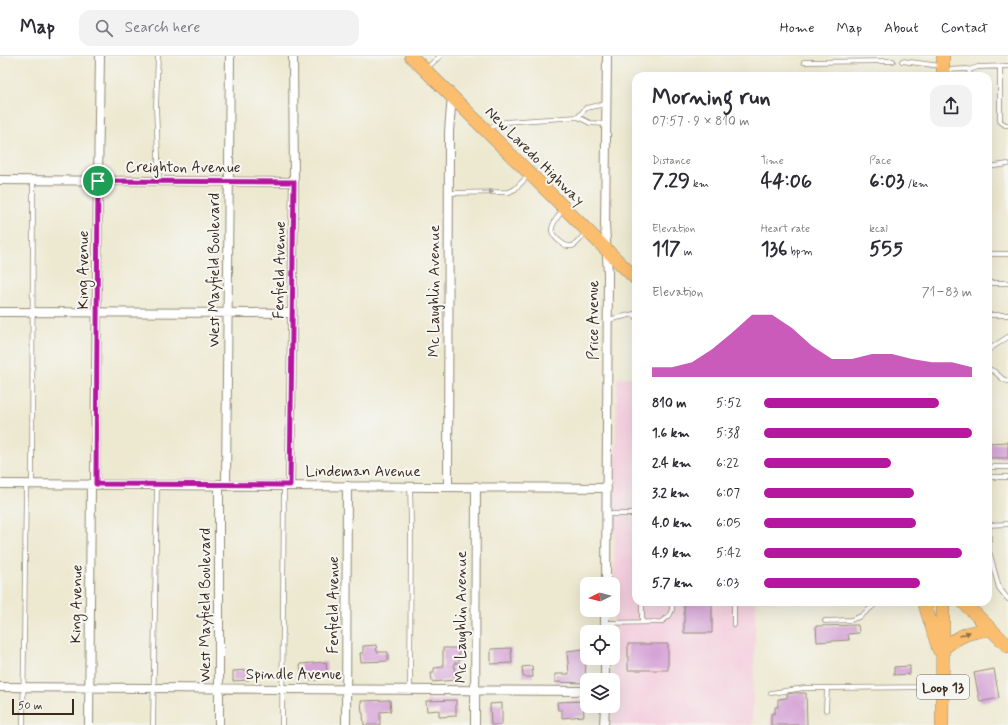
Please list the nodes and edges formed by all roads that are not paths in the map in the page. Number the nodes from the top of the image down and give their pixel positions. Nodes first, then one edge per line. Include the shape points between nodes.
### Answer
1 (100, 56) edge
2 (158, 56) edge
3 (230, 56) edge
4 (293, 56) edge
5 (411, 56) edge
6 (440, 56) edge
7 (606, 56) edge
8 (893, 61) dead end
9 (902, 61) dead end
10 (804, 62) dead end
11 (1008, 66) edge
12 (943, 67) edge
13 (1000, 67) junction
14 (425, 70) junction
15 (969, 70) joint
16 (452, 96) junction
17 (606, 104) junction
18 (578, 117) junction
19 (606, 124) junction
20 (1008, 125) edge
21 (484, 128) junction
22 (1008, 164) edge
23 (992, 166) edge
24 (530, 174) junction
25 (0, 180) edge
26 (33, 180) junction
27 (98, 181) junction
28 (159, 181) junction
29 (229, 182) junction
30 (294, 182) junction
31 (449, 193) junction
32 (564, 207) junction
33 (588, 231) junction
34 (606, 250) junction
35 (992, 254) edge
36 (1008, 254) edge
37 (632, 275) edge
38 (992, 283) edge
39 (1008, 283) edge
40 (0, 312) edge
41 (33, 312) junction
42 (97, 312) junction
43 (228, 313) junction
44 (292, 313) junction
45 (632, 315) edge
46 (1008, 315) edge
47 (992, 316) edge
48 (608, 320) junction
49 (1008, 337) edge
50 (992, 347) edge
51 (992, 370) edge
52 (1008, 381) edge
53 (992, 467) edge
54 (1008, 467) edge
55 (992, 477) edge
56 (1008, 477) edge
57 (0, 484) edge
58 (29, 484) junction
59 (93, 484) junction
60 (157, 484) junction
61 (223, 484) junction
62 (287, 485) junction
63 (347, 486) junction
64 (410, 486) junction
65 (448, 486) junction
66 (476, 486) junction
67 (607, 488) junction
68 (606, 514) junction
69 (632, 514) edge
70 (1008, 524) edge
71 (992, 525) edge
72 (992, 562) edge
73 (606, 577) edge
74 (1008, 599) edge
75 (642, 606) edge
76 (672, 606) edge
77 (734, 606) edge
78 (873, 606) edge
79 (925, 606) edge
80 (943, 606) edge
81 (967, 606) edge
82 (605, 617) edge
83 (825, 621) dead end
84 (642, 622) junction
85 (605, 623) joint
86 (734, 625) dead end
87 (990, 629) junction
88 (1008, 646) edge
89 (943, 654) junction
90 (0, 687) edge
91 (24, 687) junction
92 (89, 687) junction
93 (942, 687) junction
94 (154, 688) junction
95 (219, 688) junction
96 (283, 688) junction
97 (826, 688) junction
98 (346, 689) junction
99 (410, 689) junction
100 (475, 690) junction
101 (580, 691) edge
102 (771, 693) dead end
103 (826, 710) dead end
104 (605, 713) edge
105 (23, 725) edge
106 (89, 725) edge
107 (153, 725) edge
108 (219, 725) edge
109 (282, 725) edge
110 (346, 725) edge
111 (475, 725) edge
112 (604, 725) edge
113 (942, 725) edge

1 - 27 street, King Avenue
2 - 28 lane via 156,106
3 - 29 street, West Mayfield Boulevard
4 - 30 street, Fenfield Avenue
5 - 14 main road, New Laredo Highway
6 - 14 lane
7 - 17 street, Price Avenue
8 - 10 lane
9 - 12 lane
11 - 13 lane
12 - 15 lane
13 - 15 lane via 978,67
13 - 20 lane via 1000,121
14 - 16 main road, New Laredo Highway
16 - 21 main road, New Laredo Highway
16 - 31 street, Mc Laughlin Avenue
17 - 18 lane via 586,108
17 - 19 street, Price Avenue
18 - 19 lane via 590,123
18 - 21 lane via 505,122
19 - 34 street, Price Avenue
21 - 24 main road, New Laredo Highway
22 - 23 lane
31 -> 24 lane via 509,192
24 - 32 main road, New Laredo Highway
25 - 26 street, Creighton Avenue
26 - 27 street, Creighton Avenue
26 - 41 lane
27 - 28 street, Creighton Avenue
27 - 42 street, King Avenue
28 - 29 street, Creighton Avenue
29 - 30 street, Creighton Avenue
29 - 43 street, West Mayfield Boulevard
30 - 44 street, Fenfield Avenue
31 - 65 street, Mc Laughlin Avenue
32 - 33 main road, New Laredo Highway
32 - 33 lane via 552,227 556,237 567,246 574,246
33 - 34 main road, New Laredo Highway
34 - 37 main road, New Laredo Highway
34 - 48 street, Price Avenue
35 - 36 lane
38 - 39 lane
40 - 41 street
41 - 42 street
41 - 58 lane
42 - 43 street
42 - 59 street, King Avenue
43 - 44 street
43 - 61 street, West Mayfield Boulevard
44 - 62 street, Fenfield Avenue
45 - 48 lane
46 - 47 lane
48 - 67 street, Price Avenue
49 - 50 lane
51 - 52 lane via 1005,382
53 - 54 lane
55 - 56 lane
57 - 58 street, Lindeman Avenue
58 - 59 street, Lindeman Avenue
58 - 91 lane
59 - 60 street, Lindeman Avenue
59 - 92 street, King Avenue
60 - 61 street, Lindeman Avenue
60 - 94 lane
61 - 62 street, Lindeman Avenue
61 - 95 street, West Mayfield Boulevard
62 - 63 street, Lindeman Avenue
62 - 96 lane
63 - 64 street, Lindeman Avenue
63 - 98 street, Fenfield Avenue
64 - 65 street, Lindeman Avenue
64 - 99 lane
65 - 66 street, Lindeman Avenue
66 - 67 street, Lindeman Avenue
66 - 100 street, Mc Laughlin Avenue
67 - 68 street, Price Avenue
68 - 69 lane
68 - 73 street, Price Avenue
70 - 71 lane
72 - 74 lane via 999,588
75 - 84 lane
76 - 84 lane via 669,616 661,622
77 - 86 lane
78 - 83 lane via 851,620
79 - 89 main road
80 - 89 main road, Loop 13
81 - 87 main road
82 - 85 street
84 - 85 lane
87 - 88 main road
89 -> 87 main road via 958,637 972,631
89 - 93 main road, Loop 13
90 - 91 street, Spindle Avenue
91 - 92 street, Spindle Avenue
91 - 105 lane
92 - 94 street, Spindle Avenue
92 - 106 street, King Avenue
93 - 97 lane
93 - 113 main road, Loop 13
94 - 95 street, Spindle Avenue
94 - 107 lane
95 - 96 street, Spindle Avenue
95 - 108 street, West Mayfield Boulevard
96 - 98 street, Spindle Avenue
96 - 109 lane
97 - 102 lane
97 - 103 lane
98 - 99 street, Spindle Avenue
98 - 110 street, Fenfield Avenue
99 - 100 street, Spindle Avenue
100 - 101 street, Spindle Avenue
100 - 111 street, Mc Laughlin Avenue
104 - 112 street

